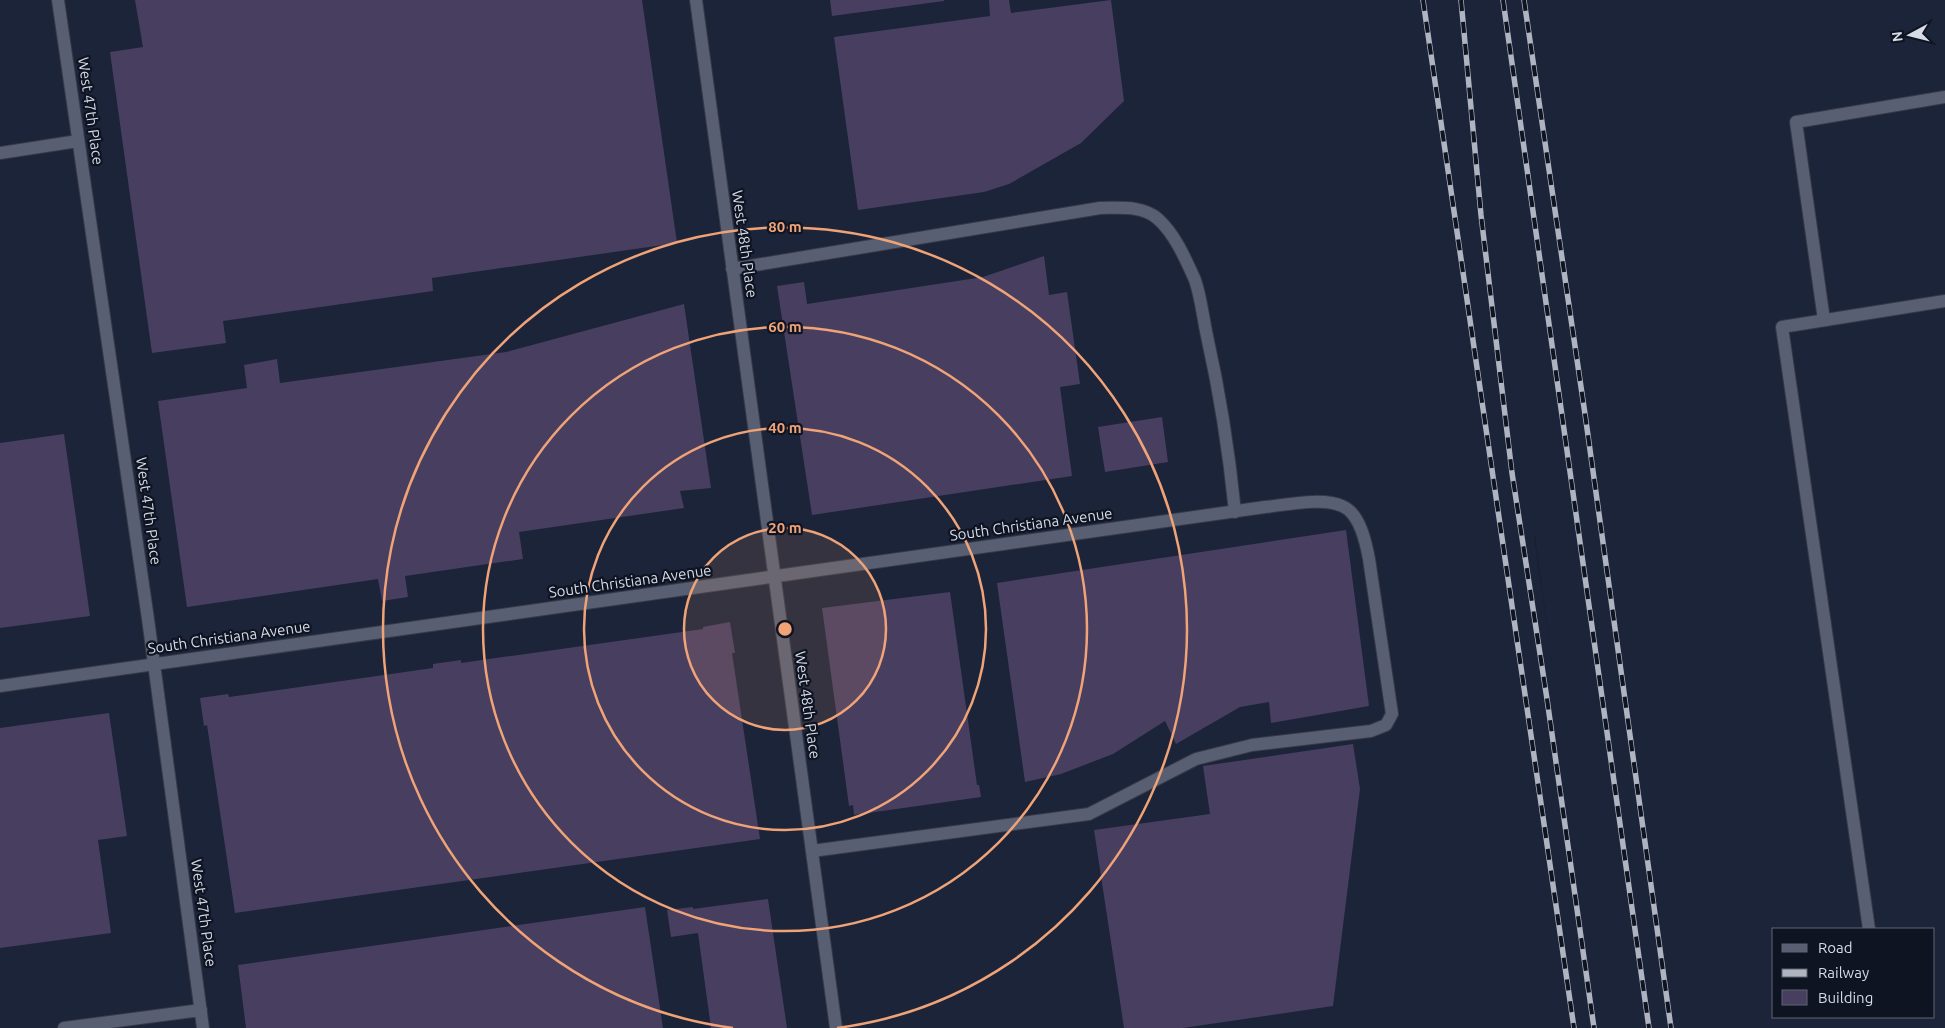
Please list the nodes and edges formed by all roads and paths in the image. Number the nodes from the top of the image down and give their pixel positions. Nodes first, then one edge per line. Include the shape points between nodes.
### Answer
1 (58, 0) edge
2 (696, 0) edge
3 (1945, 97) edge
4 (78, 141) junction
5 (0, 153) edge
6 (732, 269) junction
7 (1945, 301) edge
8 (1824, 320) junction
9 (1235, 512) junction
10 (774, 577) junction
11 (154, 664) junction
12 (0, 686) edge
13 (812, 851) junction
14 (1869, 928) edge
15 (201, 1010) junction
16 (64, 1028) edge
17 (203, 1028) edge
18 (836, 1028) edge

1 - 4 street, West 47th Place
2 - 6 street, West 48th Place
3 - 8 street via 1796,122
4 - 5 street
4 - 11 street, West 47th Place
6 - 9 street via 1100,208 1146,211 1158,218 1173,236 1195,282 1217,382
6 - 10 street, West 48th Place
7 - 8 street
8 - 14 street via 1782,327
9 - 10 street, South Christiana Avenue
9 - 13 street, South Christiana Avenue via 1322,502 1343,506 1355,518 1365,539 1371,569 1392,714 1386,725 1371,731 1252,745 1196,759 1089,814
10 - 11 street, South Christiana Avenue
10 - 13 street, West 48th Place
11 - 12 street, South Christiana Avenue
11 - 15 street, West 47th Place
13 - 18 street, West 48th Place
15 - 16 street
15 - 17 street, West 47th Place

